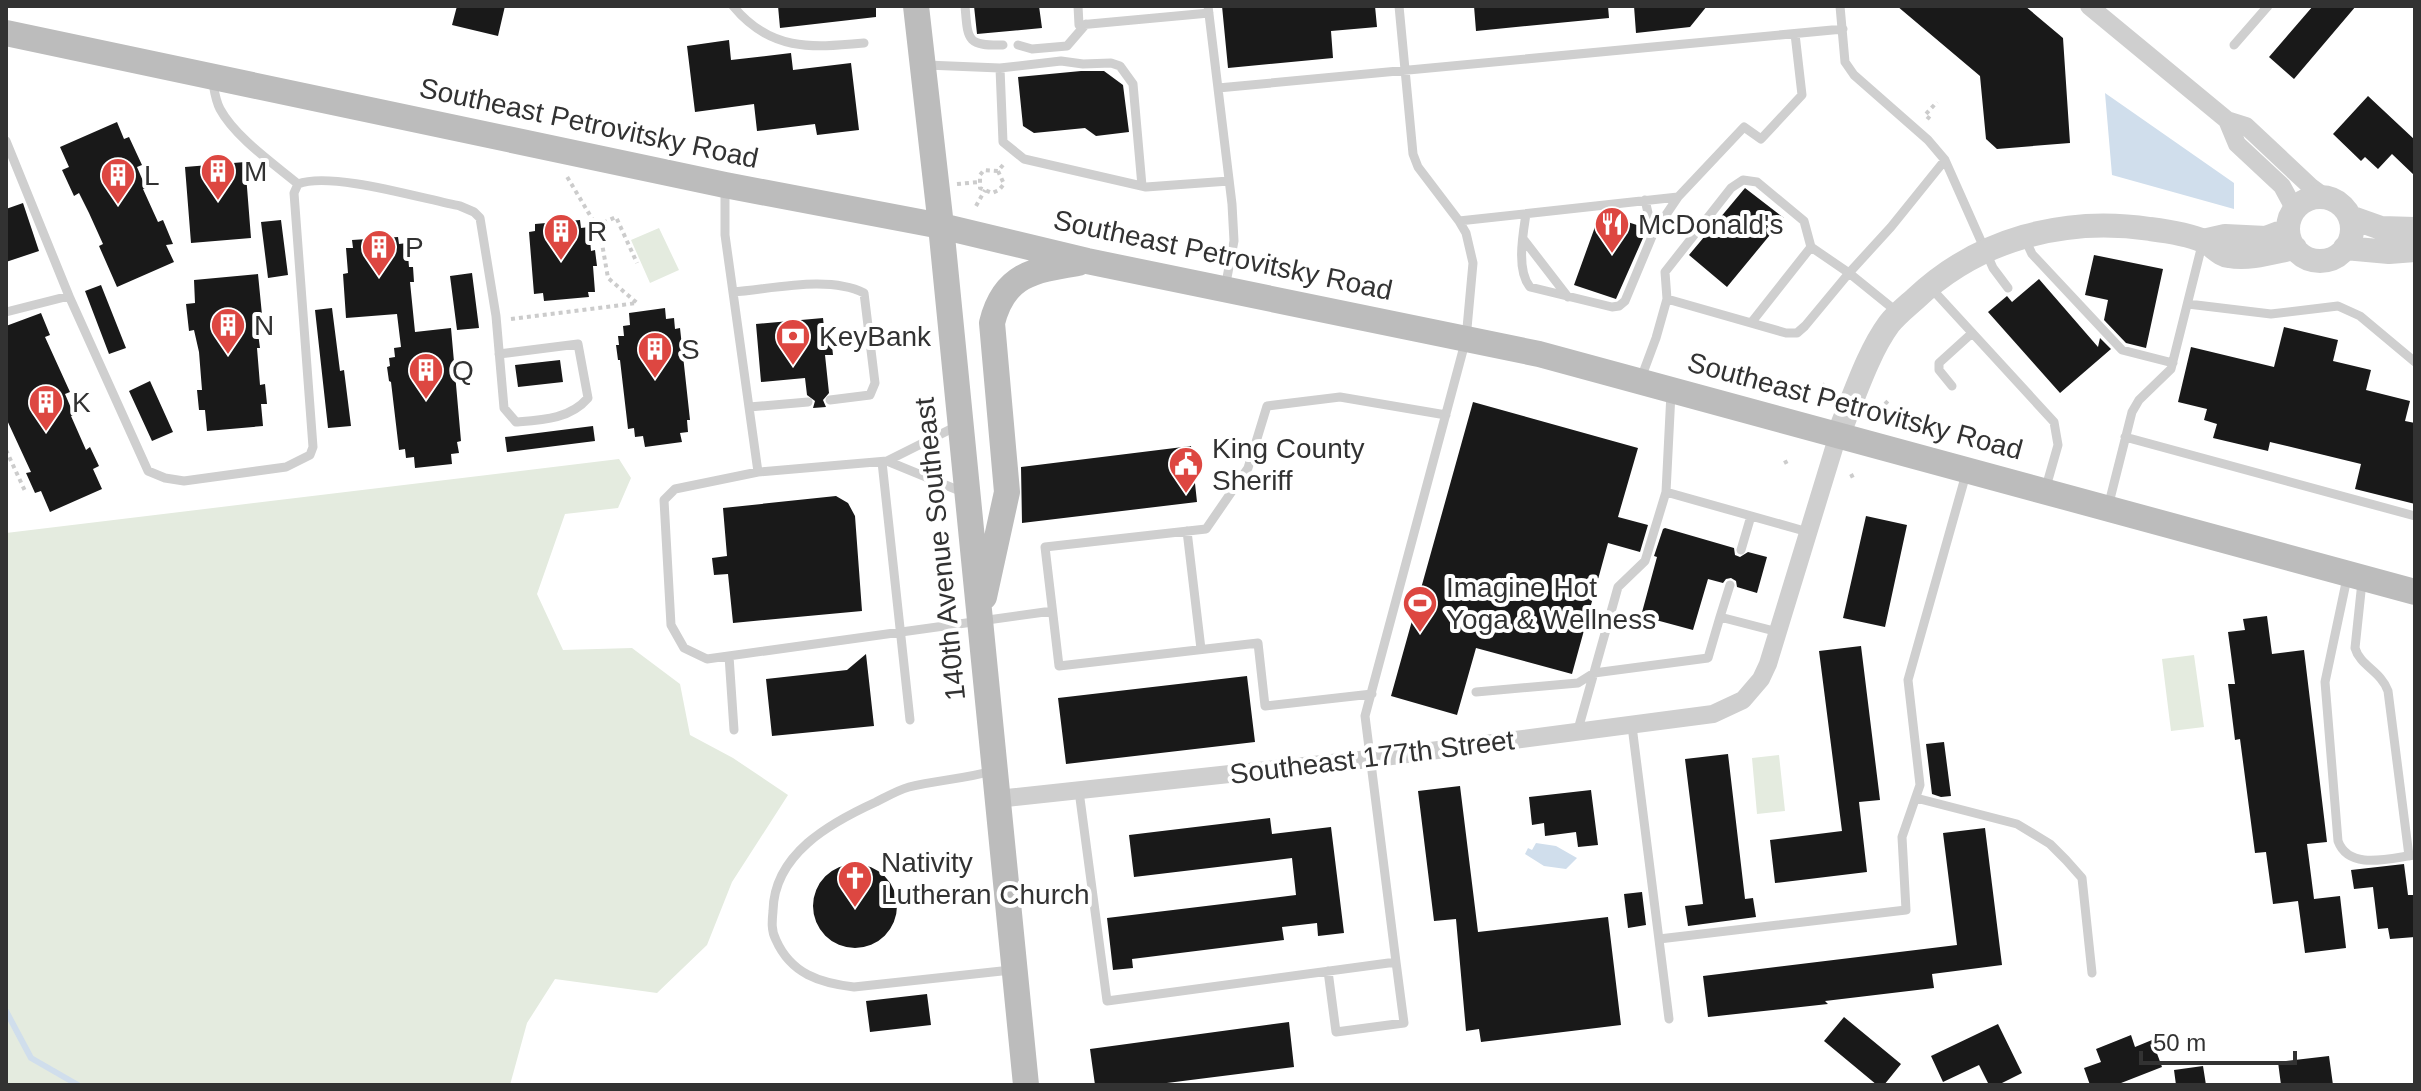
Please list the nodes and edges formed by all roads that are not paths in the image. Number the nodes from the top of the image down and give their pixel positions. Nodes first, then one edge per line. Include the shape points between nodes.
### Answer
1 (733, 6) edge
2 (916, 6) edge
3 (965, 6) edge
4 (1078, 6) edge
5 (1399, 6) edge
6 (1840, 6) edge
7 (2089, 6) edge
8 (2268, 6) edge
9 (1208, 9) edge
10 (1086, 24) junction
11 (1843, 29) junction
12 (6, 33) edge
13 (1795, 34) junction
14 (864, 43) dead end
15 (1003, 45) dead end
16 (1018, 45) dead end
17 (2234, 45) dead end
18 (923, 65) junction
19 (1000, 68) junction
20 (1405, 71) junction
21 (212, 77) junction
22 (1218, 88) junction
23 (2227, 120) junction
24 (6, 141) edge
25 (1945, 160) junction
26 (1229, 181) junction
27 (298, 184) junction
28 (725, 185) junction
29 (1142, 186) junction
30 (1678, 197) junction
31 (2326, 198) junction
32 (1645, 200) junction
33 (1526, 214) junction
34 (2350, 217) junction
35 (1459, 221) junction
36 (941, 226) junction
37 (2293, 228) junction
38 (2415, 229) edge
39 (1653, 234) junction
40 (2024, 236) junction
41 (1524, 240) junction
42 (2203, 241) junction
43 (1811, 247) junction
44 (2345, 248) junction
45 (1985, 250) junction
46 (2415, 250) edge
47 (1087, 261) junction
48 (1849, 273) junction
49 (1929, 285) junction
50 (1225, 288) junction
51 (2008, 288) dead end
52 (733, 292) junction
53 (69, 296) junction
54 (1568, 297) junction
55 (1667, 299) junction
56 (2188, 304) junction
57 (6, 312) edge
58 (1900, 313) junction
59 (1751, 323) junction
60 (1971, 334) junction
61 (1466, 339) junction
62 (499, 354) junction
63 (2415, 362) edge
64 (2173, 363) junction
65 (1640, 381) junction
66 (1952, 386) dead end
67 (1671, 389) junction
68 (830, 400) dead end
69 (808, 402) dead end
70 (749, 407) junction
71 (1446, 415) junction
72 (960, 424) junction
73 (1838, 435) junction
74 (2125, 437) junction
75 (884, 462) junction
76 (1967, 469) junction
77 (758, 472) junction
78 (2045, 490) junction
79 (1666, 492) junction
80 (967, 494) junction
81 (2108, 507) junction
82 (1751, 516) junction
83 (2415, 516) edge
84 (1187, 531) junction
85 (1808, 532) junction
86 (1741, 550) dead end
87 (2356, 575) junction
88 (1730, 585) dead end
89 (2415, 592) edge
90 (1052, 611) junction
91 (1720, 617) junction
92 (979, 620) junction
93 (902, 631) junction
94 (1778, 632) junction
95 (1201, 649) junction
96 (729, 656) junction
97 (1594, 673) junction
98 (1476, 692) dead end
99 (1372, 694) junction
100 (910, 720) dead end
101 (1632, 726) junction
102 (734, 730) dead end
103 (1577, 733) junction
104 (1369, 759) junction
105 (994, 771) junction
106 (1079, 791) junction
107 (1916, 798) junction
108 (997, 799) junction
109 (2412, 855) edge
110 (1659, 939) junction
111 (1396, 962) junction
112 (1014, 969) junction
113 (1328, 971) junction
114 (2092, 973) dead end
115 (1669, 1019) dead end
116 (1026, 1085) edge

1 - 14 lane via 747,24 780,43
2 - 18 main road, 140th Avenue Southeast
3 - 15 lane via 968,37 980,45
4 - 10 lane via 1079,25
5 - 20 lane
6 - 11 lane
7 - 23 street
8 - 17 lane
9 - 10 lane
9 - 22 lane
10 - 16 lane via 1067,46
11 - 13 lane
11 - 25 lane via 1845,62 1854,75
12 - 21 main road, Southeast Petrovitsky Road
13 - 20 lane
13 - 30 lane via 1802,95 1761,139 1744,127
18 - 19 lane
18 - 36 main road, 140th Avenue Southeast
19 - 29 lane via 1003,142 1024,159
19 - 29 lane via 1061,61 1111,63 1124,70 1133,84
20 - 22 lane
20 - 35 lane via 1413,154
21 - 27 lane via 225,118
21 - 28 main road, Southeast Petrovitsky Road
22 - 26 lane
23 - 31 street via 2246,126
23 - 37 street via 2237,144 2282,186
24 - 53 lane
25 - 45 lane
25 - 48 lane
26 - 29 lane
26 - 50 lane via 1234,241
27 - 53 lane via 294,193 313,447 310,455 286,467 184,481 148,471
27 - 62 lane via 341,182 474,212 480,218
28 - 36 main road, Southeast Petrovitsky Road
28 - 52 lane
30 - 32 lane
30 - 39 lane
31 - 34 street
31 - 37 street via 2305,201
32 - 33 lane
32 - 39 lane
33 - 35 lane
33 - 41 lane
34 - 38 street via 2381,228
34 - 44 street
35 - 61 lane via 1473,263
36 - 47 main road, Southeast Petrovitsky Road
36 - 72 main road, 140th Avenue Southeast
37 - 42 street via 2233,257
37 - 44 street via 2302,255 2320,261
39 - 54 lane via 1619,306
40 - 42 street via 2120,224
40 - 45 street
40 - 64 lane via 2032,254 2122,350
41 - 54 lane
41 - 54 lane via 1521,260 1530,287
42 - 56 lane
43 - 48 lane
43 - 55 lane via 1804,221 1757,182 1743,180 1665,272
43 - 59 lane
44 - 46 street
45 - 49 street
45 - 51 lane
47 - 50 main road, Southeast Petrovitsky Road
47 - 92 main road via 1022,276 996,307 992,323 1007,492
48 - 58 lane
48 - 59 lane via 1797,333
49 - 58 street
49 - 60 lane
50 - 61 main road, Southeast Petrovitsky Road
52 - 68 lane via 832,283 864,293 875,383 870,395
52 - 70 lane
53 - 57 lane
55 - 59 lane
55 - 65 lane
56 - 63 lane via 2271,314 2338,306 2360,316
56 - 64 lane
58 - 73 street via 1868,364
60 - 66 lane via 1939,363
60 - 78 lane via 2054,422 2058,445
61 - 65 main road, Southeast Petrovitsky Road
61 - 71 lane
62 - 62 lane via 504,408 516,422 577,411 588,398 578,344
64 - 74 lane via 2139,400
65 - 67 main road, Southeast Petrovitsky Road
67 - 73 main road, Southeast Petrovitsky Road
67 - 79 lane
69 - 70 lane
70 - 77 lane
71 - 84 lane via 1340,397 1267,406 1248,468 1206,529
71 - 99 lane
72 - 75 lane
72 - 80 main road, 140th Avenue Southeast
73 - 76 main road, Southeast Petrovitsky Road
73 - 85 street
74 - 81 lane
74 - 83 lane
75 - 77 lane
75 - 80 lane
75 - 93 lane
76 - 78 main road, Southeast Petrovitsky Road
76 - 107 lane via 1908,680 1920,785
77 - 96 lane via 675,489 664,500 671,625 684,648 707,659
78 - 81 main road, Southeast Petrovitsky Road
79 - 82 lane
79 - 97 lane via 1645,561 1618,587
80 - 92 main road, 140th Avenue Southeast
81 - 87 main road, Southeast Petrovitsky Road
82 - 85 lane
82 - 86 lane
84 - 90 lane via 1045,547
84 - 95 lane
85 - 94 street
87 - 89 main road, Southeast Petrovitsky Road
87 - 109 lane via 2355,648 2388,691
87 - 109 lane via 2325,682 2338,841 2354,859
88 - 91 lane
90 - 92 lane
90 - 95 lane via 1059,666
91 - 94 lane
91 - 97 lane via 1708,658
92 - 93 lane
92 - 105 main road, 140th Avenue Southeast
93 - 96 lane
93 - 100 lane
94 - 101 street, Southeast 177th Street via 1761,679 1743,700 1713,714
95 - 99 lane via 1258,643 1265,706
96 - 102 lane
97 - 98 lane via 1578,683
97 - 103 lane
99 - 104 lane via 1365,716
101 - 103 street, Southeast 177th Street
101 - 110 lane
103 - 104 street, Southeast 177th Street
104 - 106 street, Southeast 177th Street
104 - 111 lane
105 - 108 main road, 140th Avenue Southeast
105 - 112 lane via 907,787 852,813 804,845 778,884 772,933 793,966 829,984 854,987
106 - 108 street, Southeast 177th Street
106 - 113 lane via 1107,1001
107 - 110 lane via 1902,837 1906,910
107 - 114 lane via 2017,824 2050,844 2082,878
108 - 112 main road, 140th Avenue Southeast
110 - 115 lane
111 - 113 lane
111 - 113 lane via 1404,1023 1336,1032
112 - 116 main road, 140th Avenue Southeast

